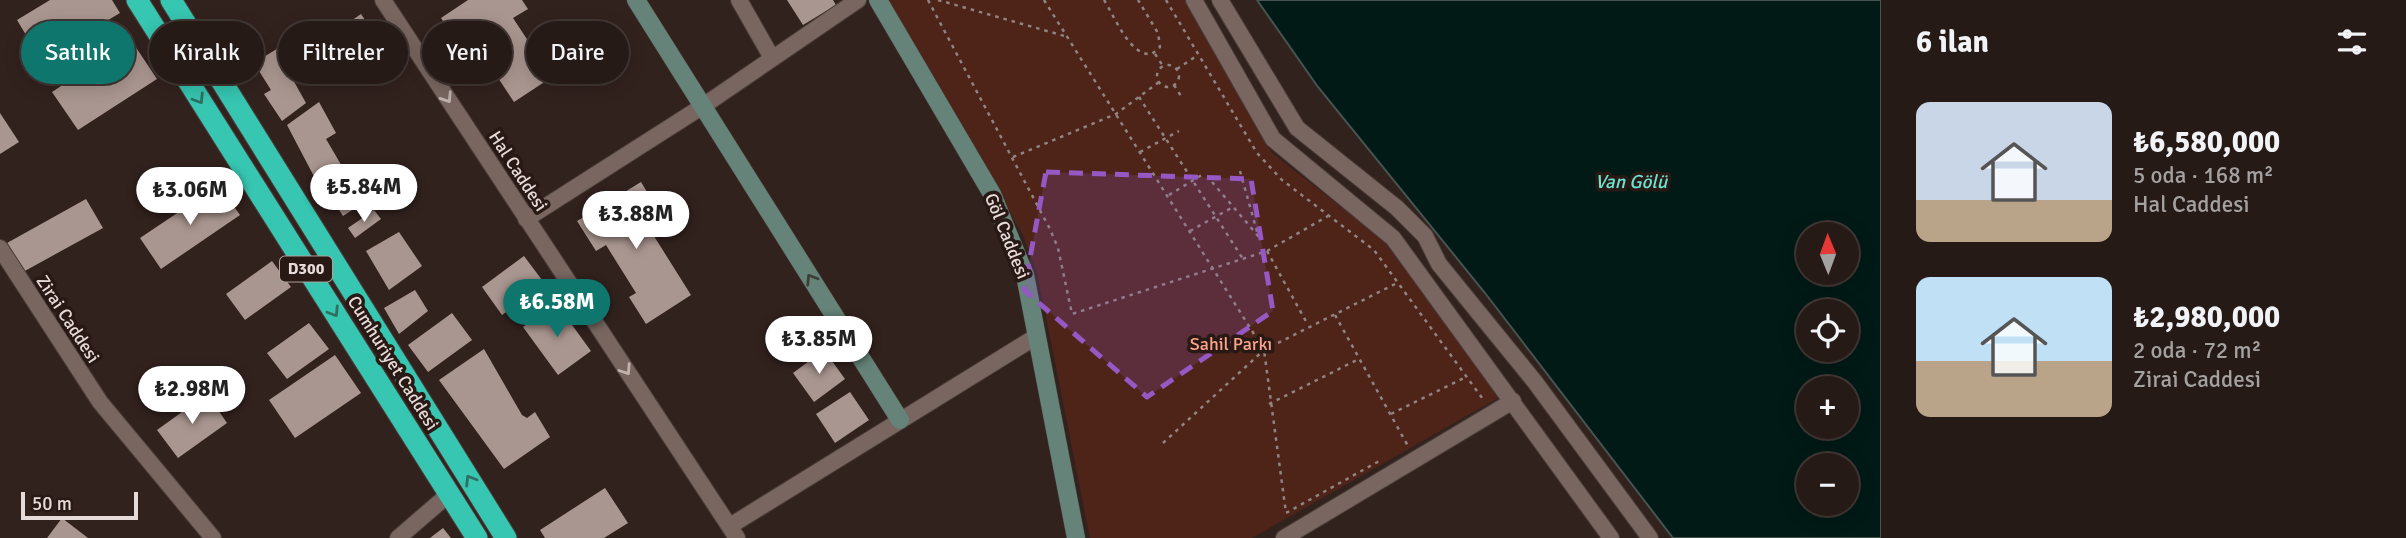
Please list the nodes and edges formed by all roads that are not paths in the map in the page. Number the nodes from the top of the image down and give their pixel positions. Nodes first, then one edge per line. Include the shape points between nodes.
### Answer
1 (137, 0) edge
2 (171, 0) edge
3 (383, 0) edge
4 (636, 0) edge
5 (738, 0) edge
6 (858, 0) edge
7 (878, 0) edge
8 (1194, 0) edge
9 (1220, 0) edge
10 (772, 58) junction
11 (702, 106) junction
12 (526, 219) junction
13 (0, 248) edge
14 (1037, 336) junction
15 (1513, 401) junction
16 (900, 420) junction
17 (449, 494) junction
18 (733, 532) edge
19 (213, 538) edge
20 (398, 538) edge
21 (477, 538) edge
22 (506, 538) edge
23 (1076, 538) edge
24 (1284, 538) edge
25 (1611, 538) edge
26 (1650, 538) edge

1 -> 17 highway, Cumhuriyet Caddesi / D300
22 -> 2 highway, Cumhuriyet Caddesi / D300
3 -> 12 street, Hal Caddesi
4 - 11 street
5 - 10 street
6 - 10 street
7 - 14 street, Göl Caddesi via 992,194 1025,275
8 - 15 street via 1273,139 1393,238
9 - 26 street via 1297,128 1425,236 1440,264 1535,382
10 - 11 street
11 - 12 street
16 -> 11 street
12 -> 18 street, Hal Caddesi
13 - 19 street, Zirai Caddesi via 100,402
14 - 16 street
14 - 23 street, Göl Caddesi
15 - 24 street
15 - 25 street
16 - 18 street
17 - 20 street
17 - 21 highway, Cumhuriyet Caddesi / D300

